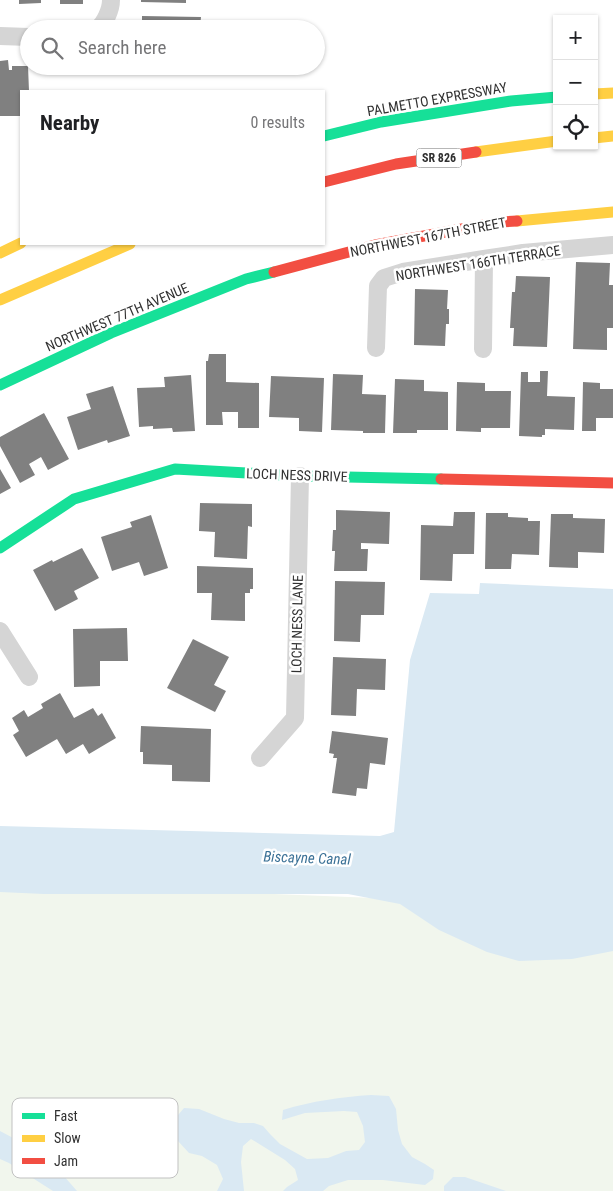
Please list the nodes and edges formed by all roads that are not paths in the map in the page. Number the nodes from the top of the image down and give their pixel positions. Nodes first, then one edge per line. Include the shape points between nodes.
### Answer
1 (111, 0) edge
2 (104, 20) edge
3 (0, 36) edge
4 (20, 37) edge
5 (613, 93) edge
6 (598, 94) edge
7 (553, 97) edge
8 (325, 136) edge
9 (613, 136) edge
10 (598, 138) edge
11 (553, 142) edge
12 (325, 182) edge
13 (613, 212) edge
14 (20, 243) edge
15 (128, 245) edge
16 (613, 245) edge
17 (0, 253) edge
18 (484, 259) junction
19 (246, 279) joint
20 (0, 300) edge
21 (376, 348) dead end
22 (483, 349) dead end
23 (0, 385) edge
24 (300, 476) junction
25 (613, 483) edge
26 (0, 548) edge
27 (0, 631) edge
28 (29, 677) dead end
29 (260, 758) dead end

1 - 2 street
3 - 4 street
5 - 6 main road
7 - 8 main road, PALMETTO EXPRESSWAY via 381,122
9 - 10 main road
11 - 12 main road, SR 826 via 396,164
13 - 19 main road, NORTHWEST 167TH STREET via 500,222 375,245
14 - 17 main road
15 - 20 main road
16 - 18 street, NORTHWEST 166TH TERRACE
18 - 21 street, NORTHWEST 166TH TERRACE via 384,278 378,286
18 - 22 street
19 - 23 main road, NORTHWEST 77TH AVENUE via 111,333
24 - 25 main road, LOCH NESS DRIVE
24 - 26 main road, LOCH NESS DRIVE via 176,469 74,499
24 - 29 street, LOCH NESS LANE via 295,718
27 - 28 street

